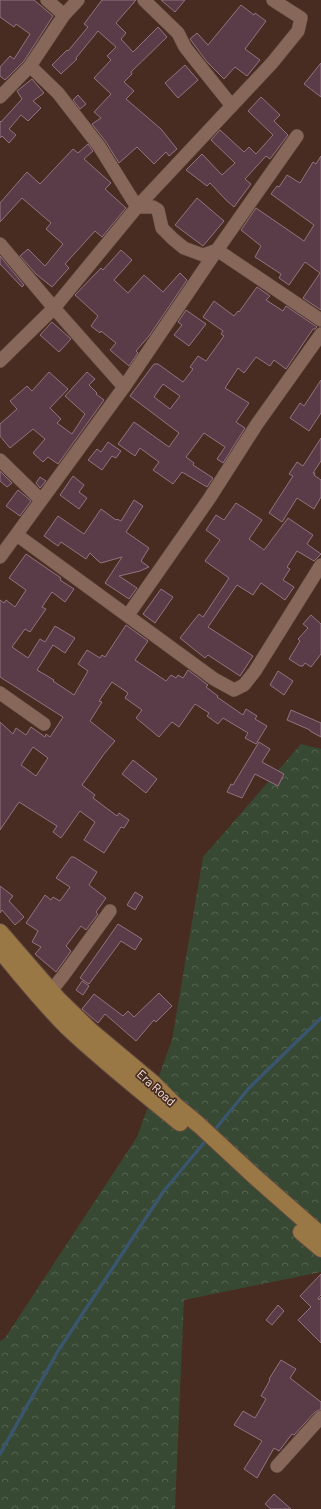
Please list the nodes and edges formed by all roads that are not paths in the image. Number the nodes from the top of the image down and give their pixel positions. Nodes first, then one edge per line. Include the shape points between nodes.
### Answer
1 (47, 0) edge
2 (78, 0) edge
3 (144, 0) edge
4 (274, 0) edge
5 (64, 15) junction
6 (30, 66) junction
7 (0, 97) edge
8 (232, 106) junction
9 (297, 136) dead end
10 (137, 207) junction
11 (0, 244) edge
12 (217, 250) junction
13 (54, 308) junction
14 (321, 320) edge
15 (321, 334) edge
16 (0, 361) edge
17 (124, 387) junction
18 (0, 460) edge
19 (41, 500) junction
20 (17, 535) junction
21 (0, 557) edge
22 (321, 564) edge
23 (128, 615) junction
24 (0, 693) edge
25 (44, 724) dead end
26 (110, 910) dead end
27 (0, 932) edge
28 (0, 950) edge
29 (51, 990) junction
30 (195, 1129) junction
31 (213, 1145) junction
32 (321, 1235) edge
33 (321, 1249) edge
34 (321, 1417) edge
35 (277, 1466) dead end

1 - 5 street
2 - 5 street
3 - 8 street via 178,33 185,47
4 - 8 street via 300,18 298,31
5 - 6 street
6 - 7 street
6 - 10 street via 58,93 99,146
8 - 10 street
9 - 12 street
10 - 12 street via 153,207 158,210 162,228 184,248 203,255
10 - 13 street
11 - 13 street
12 - 14 street
12 - 17 street
13 - 16 street
13 - 17 street
15 - 23 street
17 - 19 street
18 - 19 street
19 - 20 street
20 - 21 street
20 - 23 street
22 - 23 street via 255,671 244,686 234,690 214,679
24 - 25 street
26 - 29 street
27 - 29 main road, Era Road
28 - 30 main road via 68,1027 119,1073
29 - 30 main road, Era Road via 92,1032 153,1083
30 - 31 main road, Era Road
31 - 32 main road, Era Road via 254,1176
31 - 33 main road
34 - 35 street

